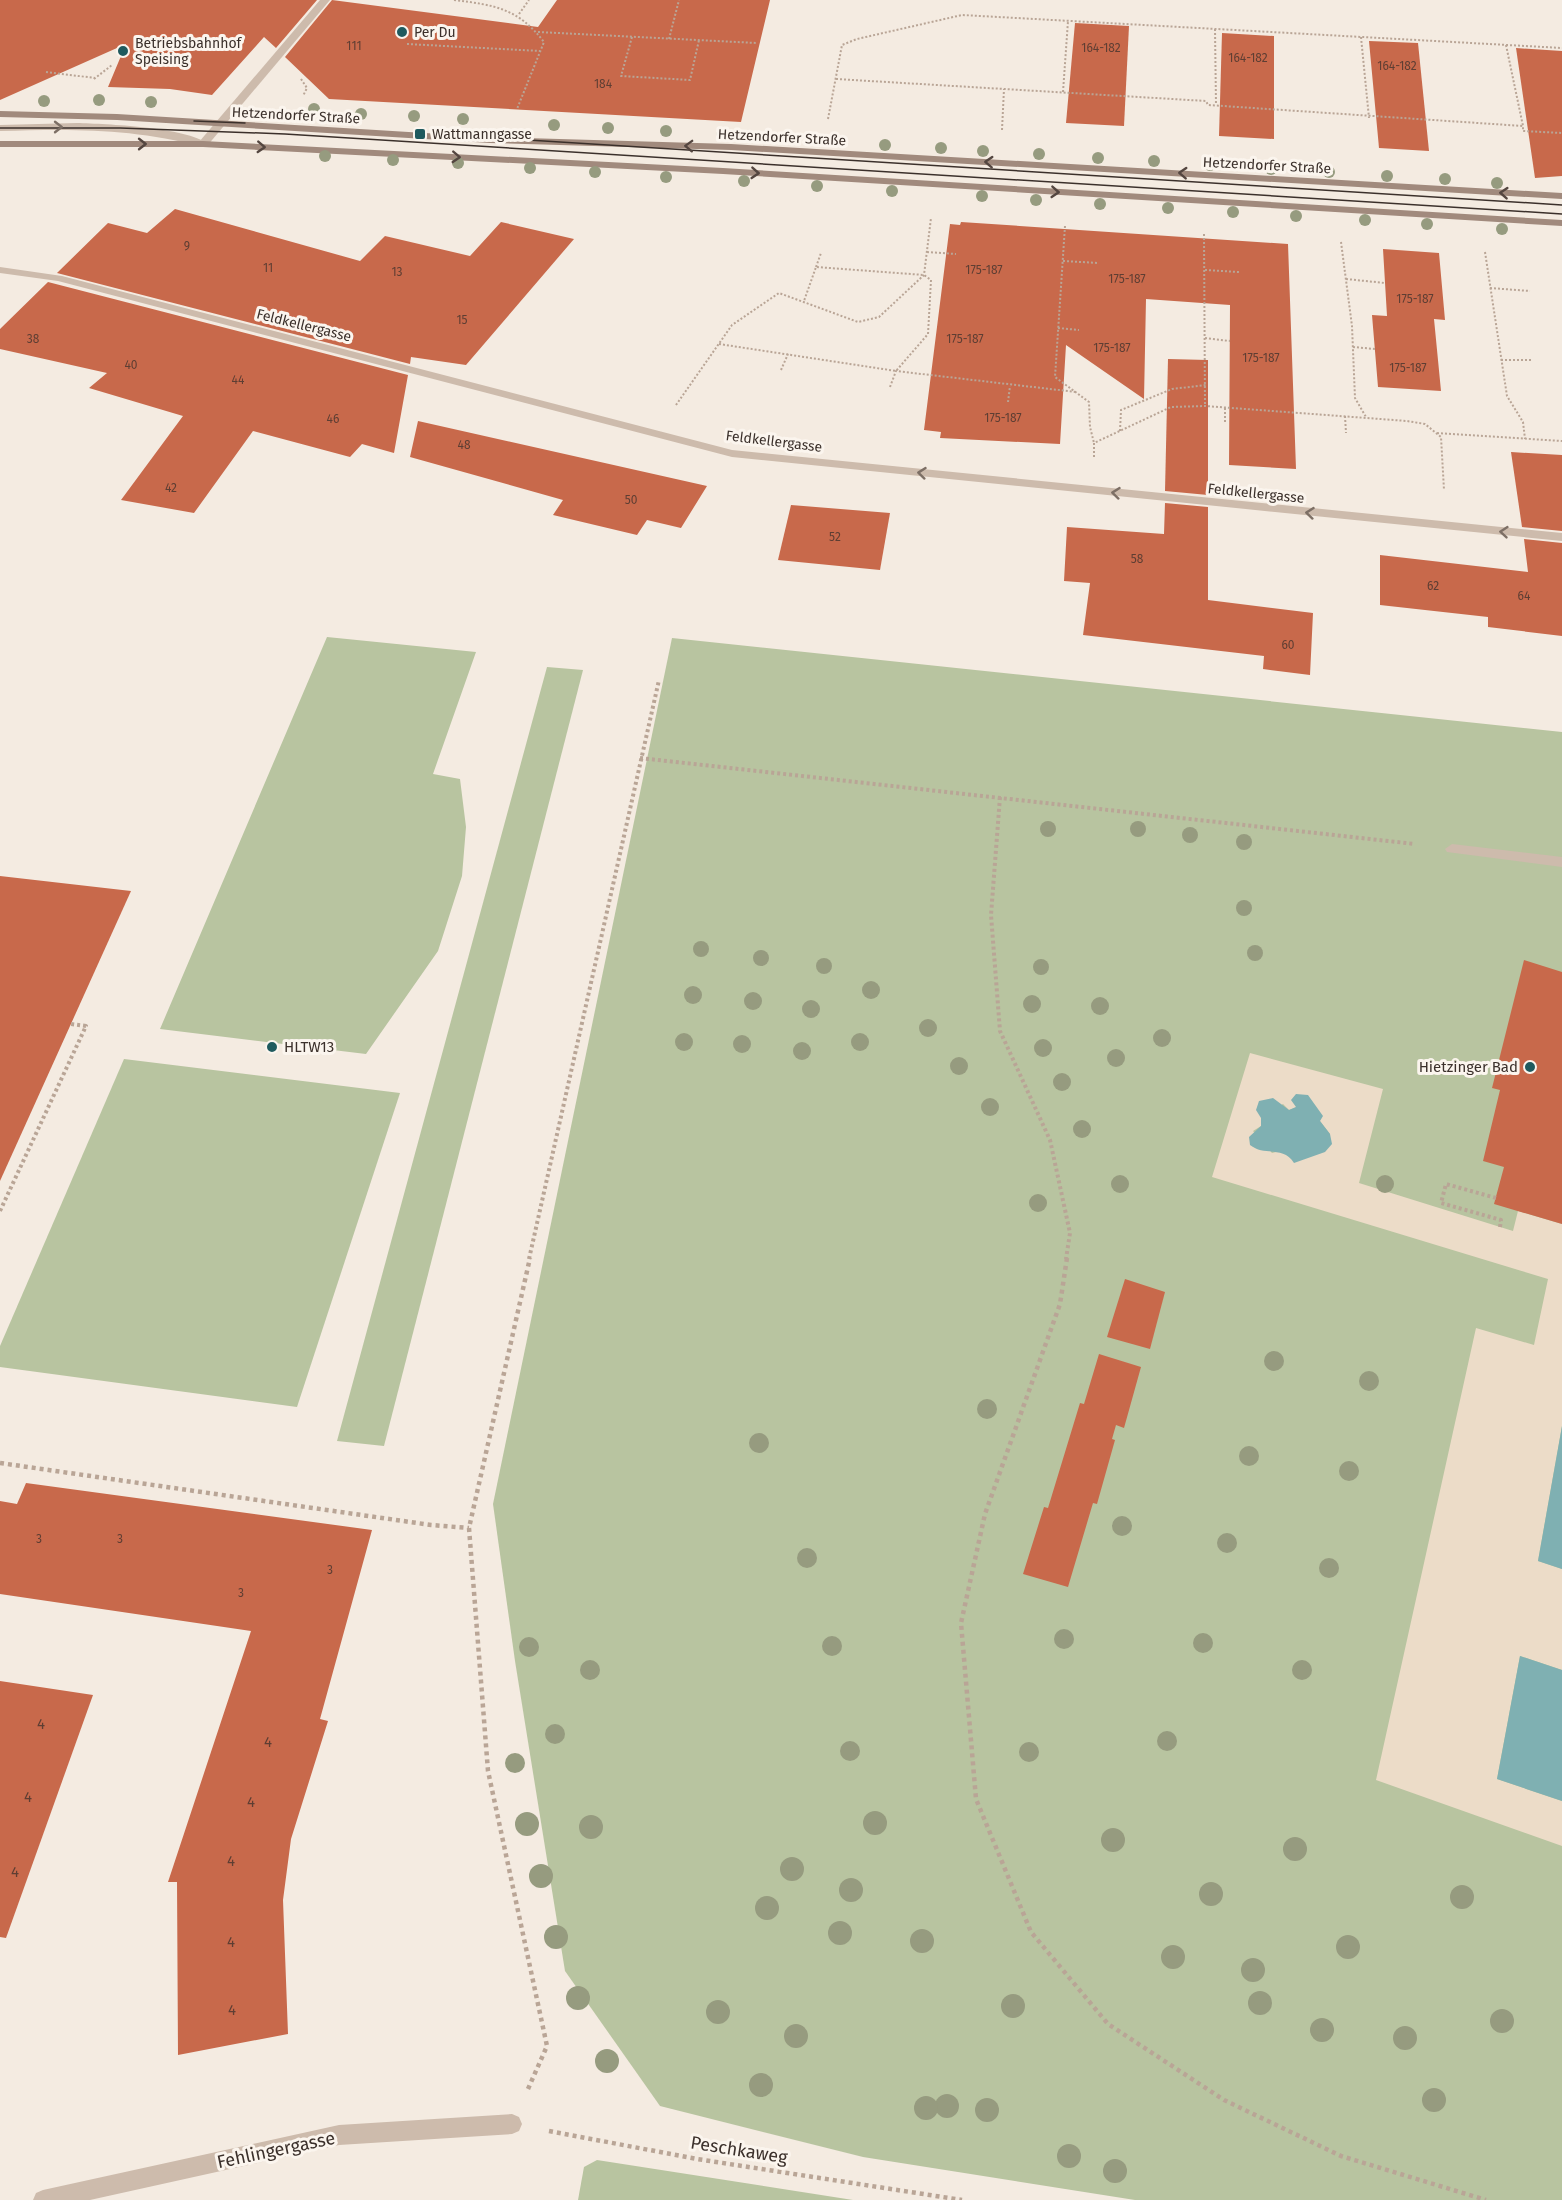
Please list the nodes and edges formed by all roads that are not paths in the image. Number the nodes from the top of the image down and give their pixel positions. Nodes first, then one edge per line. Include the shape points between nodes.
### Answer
1 (325, 0) edge
2 (0, 114) edge
3 (217, 124) junction
4 (0, 128) edge
5 (0, 144) edge
6 (202, 144) junction
7 (1562, 196) edge
8 (1562, 224) edge
9 (0, 270) edge
10 (1562, 537) edge
11 (1452, 849) road end
12 (1562, 862) edge
13 (512, 2124) road end
14 (43, 2200) edge

1 - 3 street
2 - 3 main road, Hetzendorfer Straße
3 - 6 street
7 -> 3 main road, Hetzendorfer Straße via 742,148 490,140
4 -> 6 street via 120,128 159,132
5 -> 6 main road
6 -> 8 main road via 723,171
10 -> 9 street, Feldkellergasse via 732,453 70,281
11 - 12 street
13 - 14 street, Fehlingergasse via 339,2135

